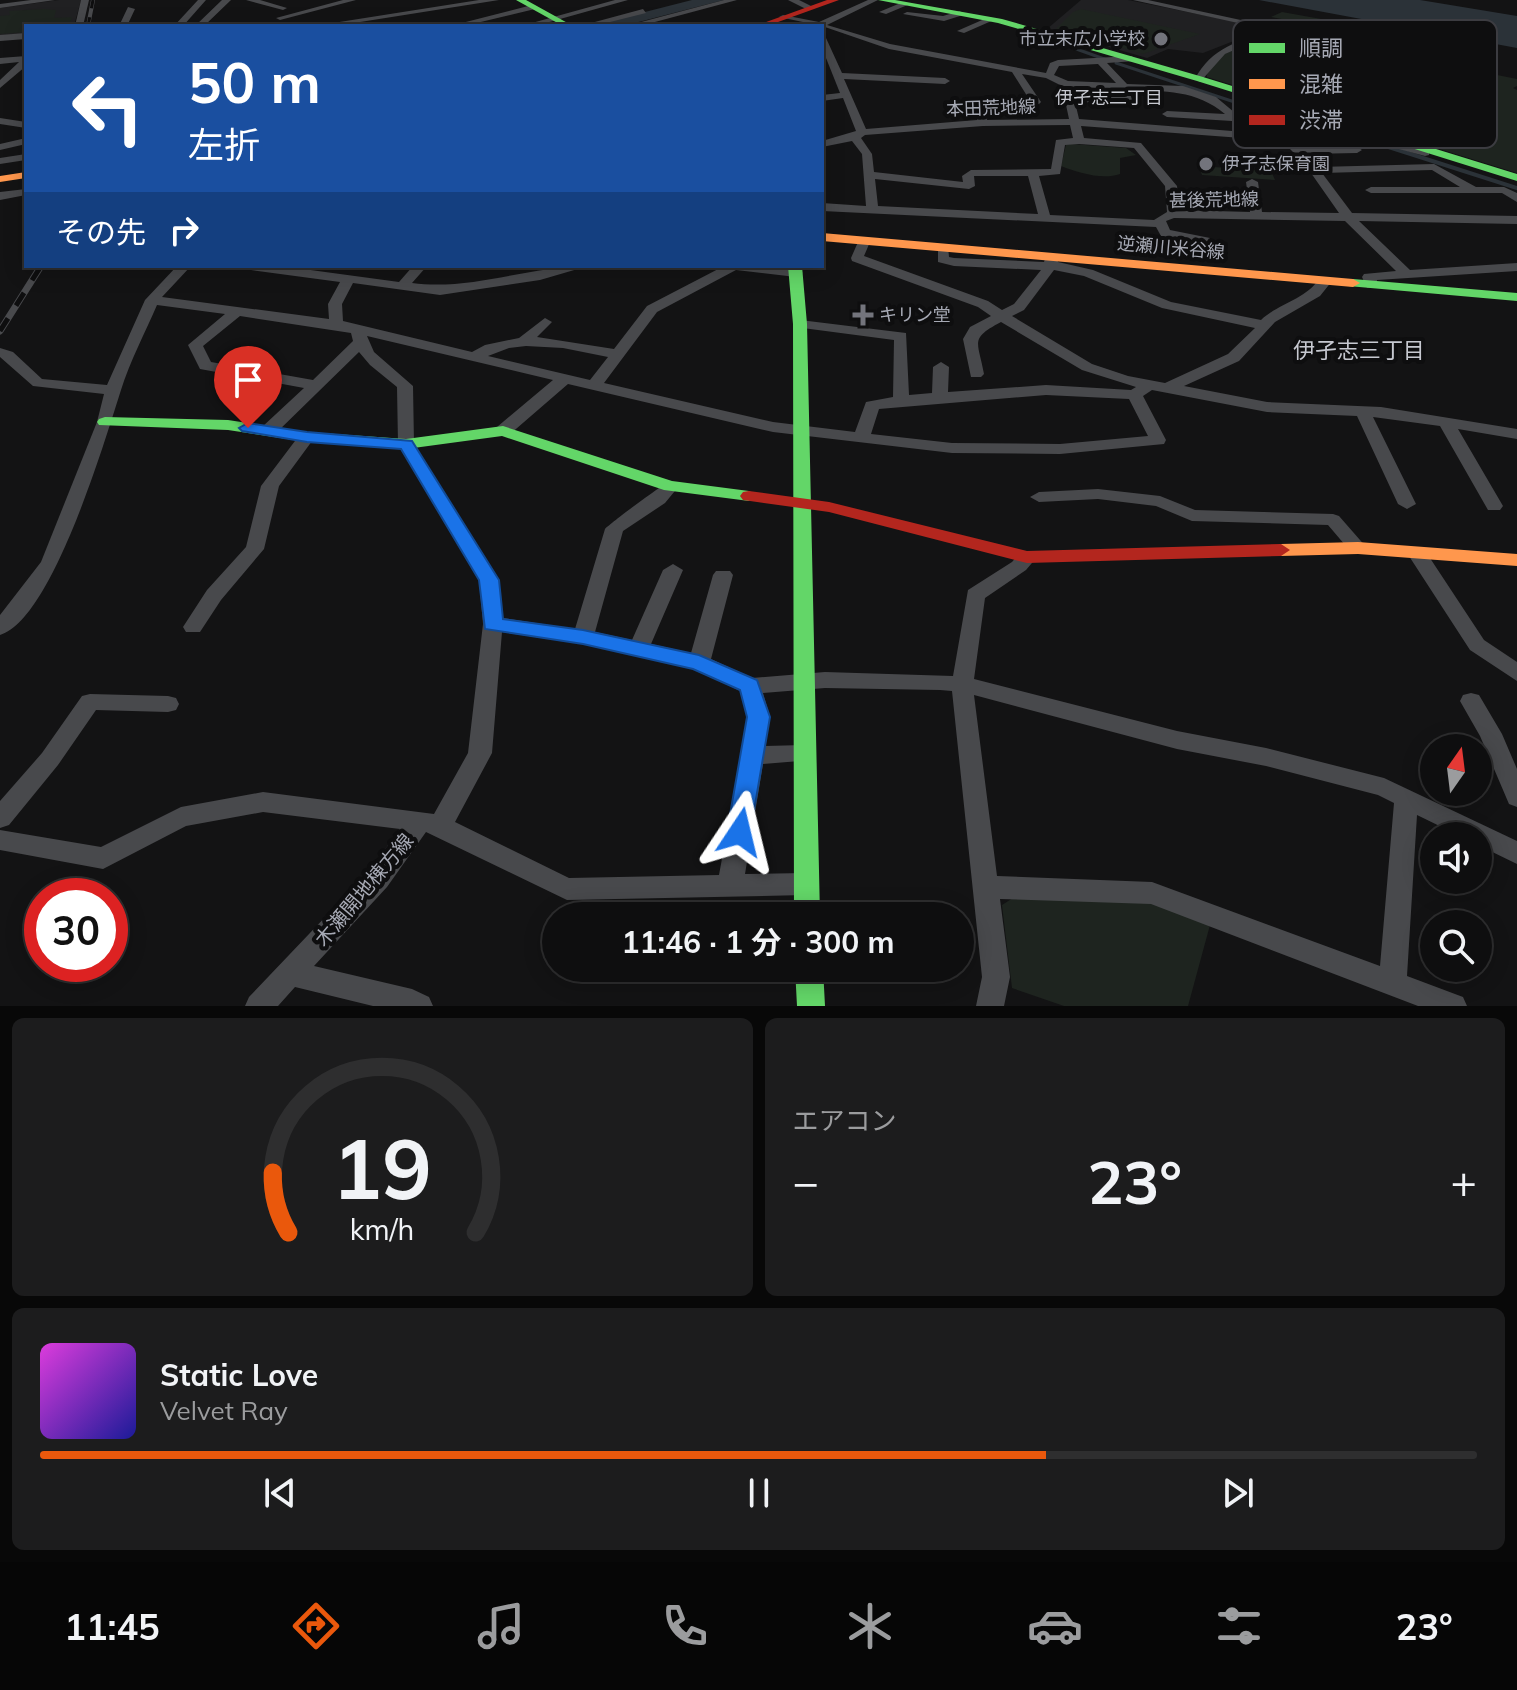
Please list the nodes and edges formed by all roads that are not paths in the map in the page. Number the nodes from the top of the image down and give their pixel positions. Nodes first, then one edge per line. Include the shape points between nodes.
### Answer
1 (15, 0) edge
2 (51, 0) edge
3 (85, 0) edge
4 (202, 0) edge
5 (227, 0) edge
6 (250, 0) edge
7 (352, 0) edge
8 (416, 0) edge
9 (495, 0) edge
10 (575, 0) edge
11 (624, 0) edge
12 (733, 0) edge
13 (874, 0) edge
14 (1137, 0) edge
15 (526, 3) edge
16 (0, 4) edge
17 (283, 4) edge
18 (659, 6) dead end
19 (898, 7) edge
20 (593, 8) junction
21 (131, 9) dead end
22 (431, 9) junction
23 (835, 9) edge
24 (214, 13) junction
25 (189, 14) junction
26 (804, 15) edge
27 (292, 17) junction
28 (1235, 20) edge
29 (279, 22) edge
30 (562, 22) edge
31 (79, 24) edge
32 (124, 24) edge
33 (180, 24) edge
34 (201, 24) edge
35 (316, 24) edge
36 (336, 24) edge
37 (460, 24) edge
38 (592, 24) edge
39 (638, 24) edge
40 (767, 24) edge
41 (24, 36) edge
42 (0, 38) edge
43 (1233, 47) edge
44 (904, 49) junction
45 (825, 51) edge
46 (1132, 59) junction
47 (24, 60) edge
48 (0, 61) edge
49 (24, 62) edge
50 (1102, 63) junction
51 (824, 67) edge
52 (883, 69) junction
53 (1015, 70) junction
54 (835, 72) junction
55 (1049, 76) junction
56 (1200, 79) junction
57 (945, 81) dead end
58 (0, 84) edge
59 (1066, 84) junction
60 (1122, 86) junction
61 (1159, 88) junction
62 (1233, 89) edge
63 (844, 95) junction
64 (824, 98) edge
65 (1070, 99) junction
66 (1167, 114) junction
67 (1233, 116) edge
68 (1233, 118) edge
69 (0, 121) edge
70 (1073, 122) junction
71 (983, 123) junction
72 (24, 125) edge
73 (1173, 130) junction
74 (858, 134) junction
75 (1233, 134) edge
76 (24, 141) edge
77 (1079, 141) junction
78 (824, 143) edge
79 (0, 147) edge
80 (1296, 148) edge
81 (1405, 148) edge
82 (1425, 148) edge
83 (1357, 150) dead end
84 (1299, 151) junction
85 (1448, 155) junction
86 (24, 157) edge
87 (0, 161) edge
88 (1402, 168) junction
89 (1315, 170) junction
90 (1354, 170) junction
91 (1033, 173) junction
92 (24, 175) edge
93 (870, 175) junction
94 (1517, 178) edge
95 (0, 179) edge
96 (1252, 182) dead end
97 (1371, 190) junction
98 (1474, 190) junction
99 (1434, 191) junction
100 (24, 192) edge
101 (0, 196) edge
102 (1517, 198) edge
103 (824, 207) edge
104 (872, 210) junction
105 (1173, 214) junction
106 (1257, 216) junction
107 (1349, 218) junction
108 (1045, 219) junction
109 (1392, 219) junction
110 (1517, 220) edge
111 (1160, 224) junction
112 (824, 237) edge
113 (1206, 241) dead end
114 (864, 242) junction
115 (1050, 263) junction
116 (1517, 267) edge
117 (182, 268) edge
118 (270, 268) edge
119 (418, 268) edge
120 (573, 268) edge
121 (728, 268) edge
122 (764, 268) edge
123 (795, 270) edge
124 (1406, 274) junction
125 (349, 278) junction
126 (1325, 281) junction
127 (404, 284) junction
128 (1372, 285) junction
129 (1517, 297) edge
130 (152, 300) junction
131 (237, 311) junction
132 (998, 316) junction
133 (545, 322) dead end
134 (336, 324) junction
135 (800, 324) junction
136 (1263, 325) junction
137 (359, 337) junction
138 (523, 342) junction
139 (0, 352) edge
140 (618, 354) junction
141 (474, 357) junction
142 (941, 367) dead end
143 (976, 374) dead end
144 (565, 378) junction
145 (595, 384) junction
146 (316, 385) junction
147 (1169, 387) junction
148 (113, 390) junction
149 (1142, 390) junction
150 (940, 396) junction
151 (901, 400) junction
152 (1363, 412) junction
153 (1445, 421) junction
154 (105, 422) junction
155 (268, 431) junction
156 (503, 431) junction
157 (801, 431) junction
158 (1517, 434) edge
159 (307, 437) junction
160 (862, 437) junction
161 (406, 444) junction
162 (670, 486) junction
163 (1039, 497) dead end
164 (800, 503) junction
165 (1407, 504) dead end
166 (1494, 506) dead end
167 (1358, 548) junction
168 (1417, 553) junction
169 (1027, 557) junction
170 (1517, 560) edge
171 (673, 570) dead end
172 (723, 575) dead end
173 (493, 624) junction
174 (193, 627) dead end
175 (0, 628) edge
176 (583, 637) junction
177 (639, 649) junction
178 (699, 662) junction
179 (1517, 673) edge
180 (804, 683) junction
181 (962, 685) junction
182 (750, 686) junction
183 (1471, 701) dead end
184 (168, 704) dead end
185 (804, 754) junction
186 (754, 755) junction
187 (1517, 797) edge
188 (1406, 798) junction
189 (0, 818) edge
190 (430, 824) junction
191 (0, 840) edge
192 (1517, 853) edge
193 (730, 884) junction
194 (806, 884) junction
195 (985, 887) junction
196 (807, 902) edge
197 (292, 974) junction
198 (810, 982) edge
199 (1393, 983) junction
200 (259, 1006) edge
201 (419, 1006) edge
202 (811, 1006) edge
203 (990, 1006) edge
204 (1453, 1006) edge

1 - 16 street
2 - 16 street
3 - 31 street
4 - 25 street
5 - 24 street
6 - 17 street
7 - 27 street
8 - 22 street
9 - 22 street
10 - 20 street
11 - 20 street
12 - 39 street
13 - 23 street
14 - 28 street
15 - 30 street
15 - 37 street
17 - 29 street
18 - 38 street
19 - 46 street via 960,22 992,19
20 - 30 street
21 - 32 street
22 - 36 street
23 - 26 street
24 - 25 street
24 - 34 street
25 - 33 street
26 - 40 street
26 - 44 street via 853,37
27 - 29 street
27 - 35 street
41 - 42 street
43 - 56 street via 1205,63
44 - 52 street
44 - 53 street
45 - 54 street
46 - 50 street
46 - 56 street
47 - 48 street
49 - 58 street
50 - 55 street via 1058,63
50 - 60 street
51 - 54 street
52 - 54 street
52 - 57 street
53 - 55 street
53 - 71 street via 1036,102 979,103
54 - 63 street
55 - 59 street
56 - 62 street
59 - 60 street
59 - 65 street
60 - 61 street
60 - 65 street via 1127,100 1122,102
61 - 66 street
61 - 67 street via 1213,99
63 - 64 street
63 - 74 street
65 - 70 street
66 - 68 street
66 - 73 street
69 - 72 street
70 - 71 street, 本田荒地線
70 - 73 street, 本田荒地線
70 - 77 street
71 - 74 street, 本田荒地線
73 - 75 street, 本田荒地線
74 - 78 street, 本田荒地線
74 - 93 street
76 - 79 street
77 - 91 street via 1060,142 1056,172
77 - 105 street via 1137,145 1171,186
80 - 84 street
81 - 85 street, 本田荒地線
82 - 85 street
83 - 84 street
84 - 89 street
85 - 94 street
86 - 87 street
88 - 90 street
88 - 98 street via 1434,167
88 - 99 street
89 - 90 street
89 - 107 street
90 - 97 street
91 - 93 street via 971,173 969,186
91 - 108 street
92 - 95 street
93 - 104 street
96 - 106 street
97 - 99 street
97 - 109 street
98 - 99 street
98 - 102 street via 1504,190
100 - 101 street
103 - 104 street, 甚後荒地線
104 - 108 street, 甚後荒地線
105 - 106 street, 甚後荒地線
105 - 111 street, 甚後荒地線
106 - 107 street, 甚後荒地線
107 - 109 street, 甚後荒地線
107 - 124 street
108 - 111 street, 甚後荒地線
109 - 110 street, 甚後荒地線
111 - 113 street via 1165,233
112 - 114 street, 逆瀬川米谷線
114 - 115 street, 逆瀬川米谷線
114 - 132 street via 857,258 983,304
115 - 126 street, 逆瀬川米谷線
115 - 132 street via 1019,307
115 - 136 street via 1167,305
116 - 124 street
117 - 130 street
118 - 125 street
119 - 127 street
120 - 127 street via 440,291
121 - 140 street via 652,309
122 - 123 street
123 - 135 street
124 - 128 street via 1369,277
125 - 127 street
125 - 134 street via 335,304
126 - 128 street, 逆瀬川米谷線
126 - 136 street via 1301,304 1279,311
128 - 129 street, 逆瀬川米谷線
130 - 131 street
130 - 148 street
131 - 134 street
131 - 146 street via 195,345 205,366
132 - 143 street via 970,339
132 - 149 street via 1087,367
133 - 138 street
134 - 137 street
135 - 151 street via 901,336
135 - 157 street
136 - 147 street via 1241,352
137 - 141 street
137 - 146 street
137 - 161 street via 374,361 405,386
138 - 140 street
138 - 141 street via 491,345
139 - 148 street via 38,383
140 - 145 street
141 - 144 street
142 - 150 street
144 - 145 street
144 - 156 street
145 - 157 street
146 - 155 street
147 - 149 street
147 - 152 street via 1267,407
148 - 154 street
149 - 150 street
149 - 160 street via 1158,440 1060,449 952,448
150 - 151 street
151 - 160 street via 872,405
152 - 153 street
152 - 165 street
153 - 158 street
153 - 166 street
154 - 155 street
154 - 175 street via 50,563
155 - 159 street
156 - 161 street
156 - 162 street
157 - 160 street
157 - 164 street
159 - 161 street
159 - 174 street via 270,486 255,549
161 - 173 street, 木瀬開地棟方線 via 489,580
162 - 164 street
162 - 176 street via 661,500 614,529
163 - 167 street via 1098,494 1160,501 1192,515 1333,520
164 - 169 street
164 - 180 street
167 - 168 street
167 - 169 street
168 - 170 street
168 - 179 street via 1477,645
169 - 181 street via 975,595
171 - 177 street
172 - 178 street
173 - 176 street
173 - 190 street, 木瀬開地棟方線 via 480,753
176 - 177 street
177 - 178 street
178 - 182 street
180 - 181 street
180 - 182 street
180 - 185 street
181 - 188 street via 1310,768
181 - 195 street
182 - 186 street via 759,717
183 - 187 street
184 - 189 street via 90,702
185 - 186 street
185 - 194 street
186 - 193 street
188 - 192 street
188 - 199 street
190 - 191 street via 263,802 181,817 103,858
190 - 193 street via 567,889
190 - 197 street, 木瀬開地棟方線
193 - 194 street
194 - 196 street
195 - 199 street via 1152,893
195 - 203 street via 996,977
197 - 200 street, 木瀬開地棟方線
197 - 201 street
198 - 202 street
199 - 204 street

